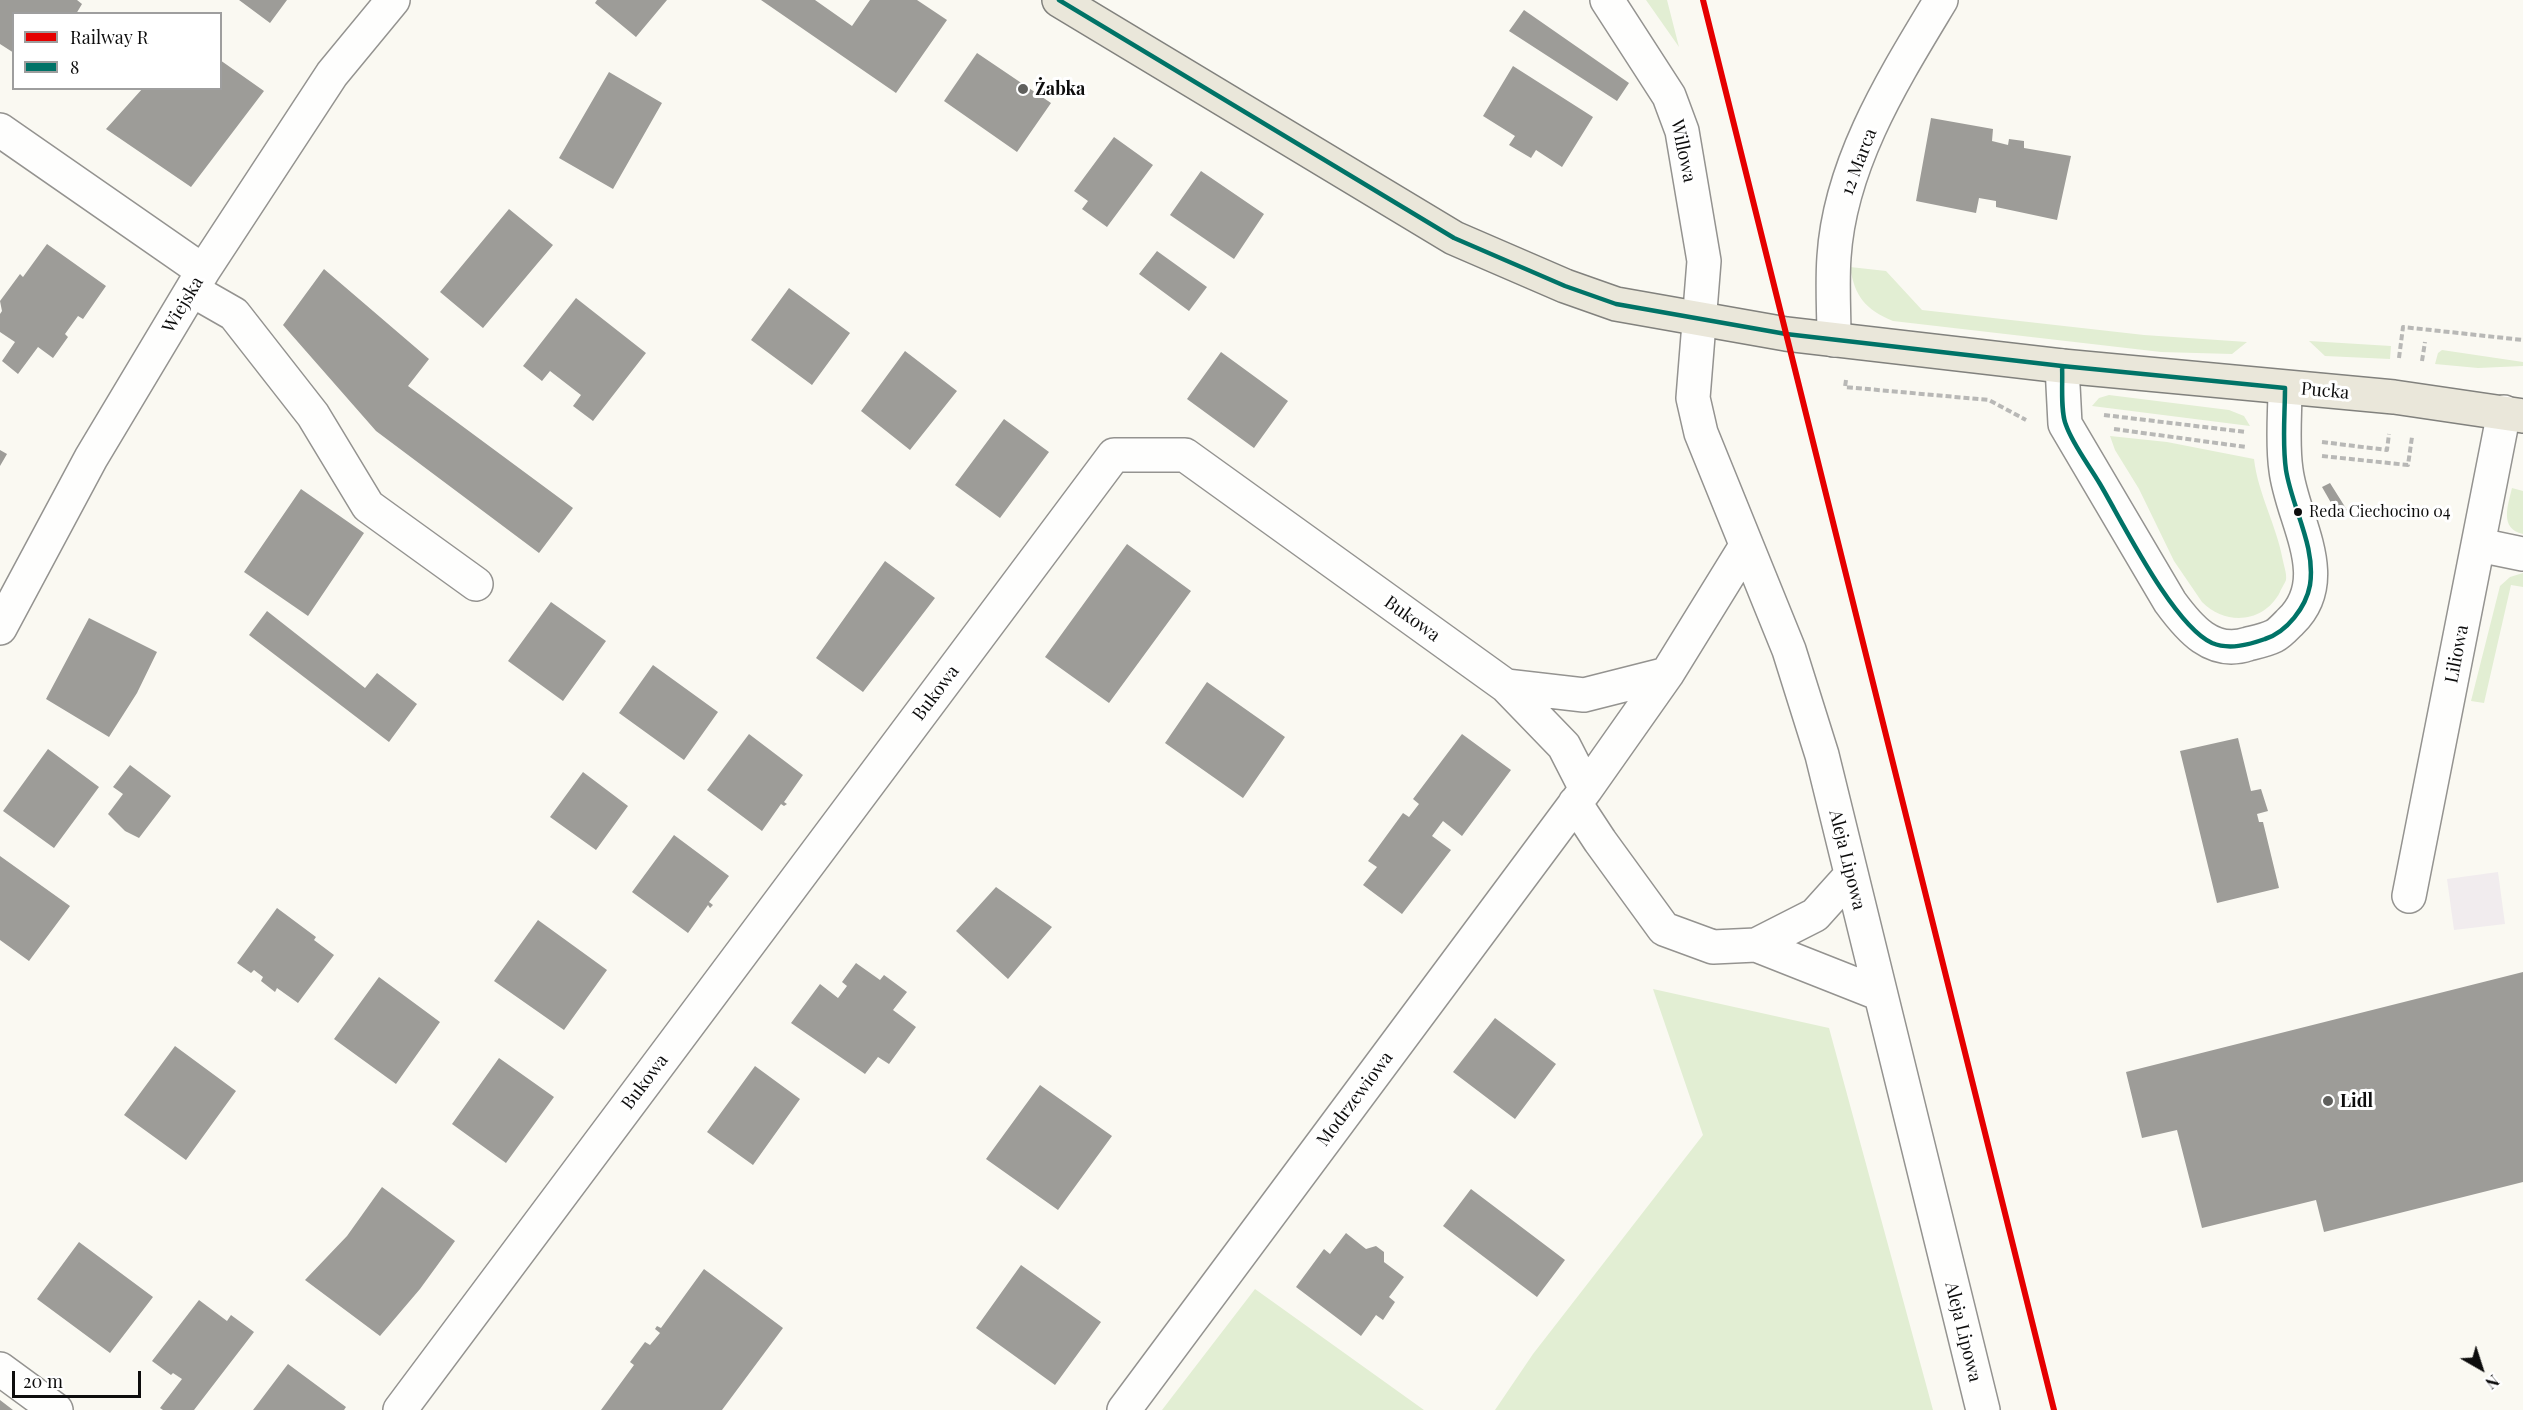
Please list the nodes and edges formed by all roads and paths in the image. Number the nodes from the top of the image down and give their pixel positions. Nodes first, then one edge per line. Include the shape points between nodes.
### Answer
1 (393, 0) edge
2 (1059, 0) edge
3 (1607, 0) edge
4 (1941, 0) edge
5 (0, 130) edge
6 (198, 281) junction
7 (1699, 320) junction
8 (1834, 339) junction
9 (2062, 366) junction
10 (2285, 388) junction
11 (2514, 414) edge
12 (2479, 545) junction
13 (1746, 546) junction
14 (2523, 554) edge
15 (476, 584) dead end
16 (0, 628) edge
17 (1667, 674) junction
18 (1506, 686) junction
19 (1581, 796) junction
20 (1851, 875) junction
21 (2409, 896) dead end
22 (1756, 945) junction
23 (1880, 994) junction
24 (0, 1369) edge
25 (56, 1410) edge
26 (400, 1410) edge
27 (1124, 1410) edge
28 (1983, 1410) edge

1 - 6 street, Wiejska via 332,74
2 - 7 main road, Pucka via 1454,238 1616,304
3 - 7 street, Willowa via 1669,96 1682,132 1704,261
4 - 8 street, 12 Marca via 1892,83 1850,176 1834,256
5 - 6 street
6 - 15 street via 234,314 313,415 368,506
6 - 16 street, Wiejska via 91,458
7 - 8 main road, Pucka
7 - 13 street, Aleja Lipowa via 1695,407 1701,433
8 - 9 main road, Pucka
9 - 10 main road, Pucka
9 - 10 street via 2065,424 2170,602 2202,639 2222,646 2238,647 2275,636 2300,612 2311,588 2310,558 2286,470
10 - 11 main road, Pucka via 2394,397
11 - 12 street, Liliowa
12 - 14 street
12 - 21 street, Liliowa
13 - 17 street, Modrzewiowa
13 - 20 street, Aleja Lipowa via 1795,671 1822,754
17 - 18 street via 1584,695
17 - 19 street, Modrzewiowa
18 - 19 street, Bukowa via 1564,746
18 - 26 street, Bukowa via 1185,455 1113,455
19 - 22 street, Bukowa via 1600,841 1664,930 1713,947
19 - 27 street, Modrzewiowa
20 - 22 street via 1815,915
20 - 23 street, Aleja Lipowa
22 - 23 street
23 - 28 street, Aleja Lipowa
24 - 25 street

